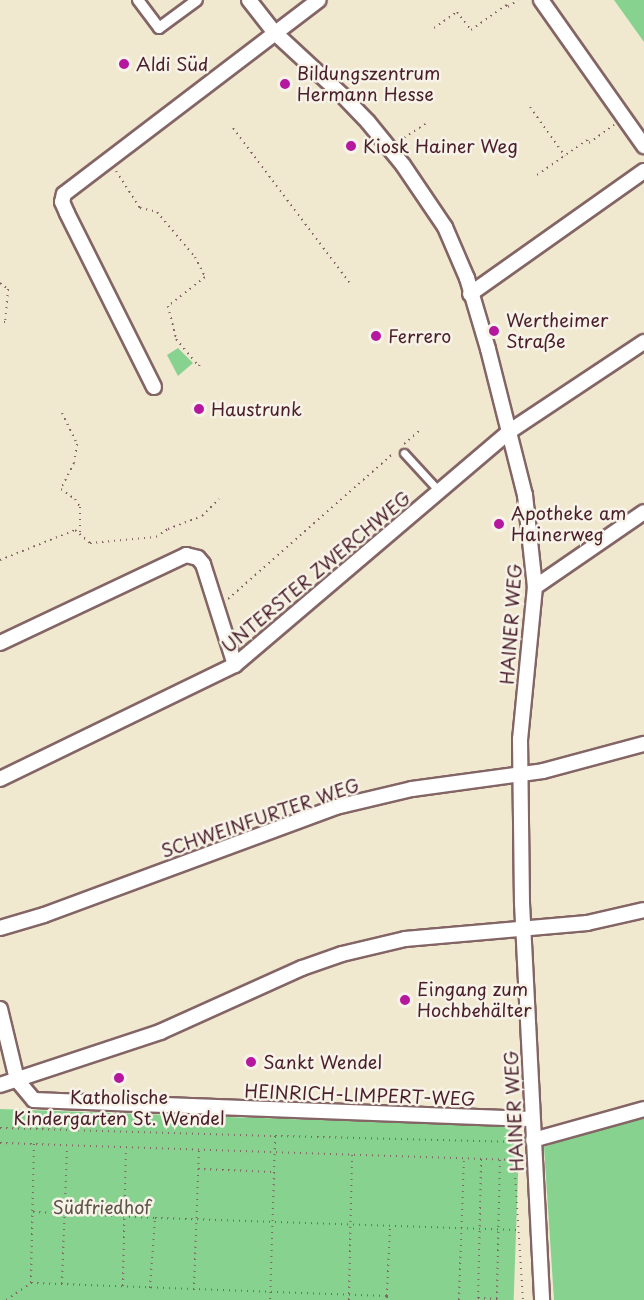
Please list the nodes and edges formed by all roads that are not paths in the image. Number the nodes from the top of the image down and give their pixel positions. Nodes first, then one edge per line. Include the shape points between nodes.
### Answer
1 (138, 0) edge
2 (197, 0) edge
3 (249, 0) edge
4 (319, 0) edge
5 (541, 0) edge
6 (274, 32) junction
7 (644, 147) edge
8 (644, 171) edge
9 (470, 294) junction
10 (644, 342) edge
11 (154, 387) dead end
12 (510, 431) junction
13 (404, 453) dead end
14 (439, 491) junction
15 (644, 512) edge
16 (535, 587) junction
17 (0, 643) edge
18 (235, 665) junction
19 (644, 744) edge
20 (519, 775) junction
21 (0, 779) edge
22 (644, 910) edge
23 (0, 928) edge
24 (522, 930) junction
25 (0, 1009) edge
26 (17, 1080) junction
27 (0, 1085) edge
28 (644, 1109) edge
29 (531, 1119) junction
30 (533, 1140) junction
31 (542, 1300) edge

1 - 2 street via 159,28
3 - 6 street, HAINER WEG
4 - 6 street
5 - 7 street
6 - 9 street, HAINER WEG via 342,95 389,148 445,227
6 - 11 street via 64,194 62,202
8 - 9 street
9 - 12 street, HAINER WEG
10 - 12 street
12 - 14 street, UNTERSTER ZWERCHWEG
12 - 16 street, HAINER WEG via 528,517
13 - 14 lane
14 - 18 street, UNTERSTER ZWERCHWEG
15 - 16 street
16 - 20 street, HAINER WEG
17 - 18 street via 180,556 194,557 202,564
18 - 21 street, UNTERSTER ZWERCHWEG
19 - 20 street, SCHWEINFURTER WEG
20 - 23 street, SCHWEINFURTER WEG via 412,789 336,807
20 - 24 street, HAINER WEG
22 - 24 street via 587,923
24 - 26 street via 405,939 342,954 302,968 181,1024
24 - 29 street, HAINER WEG
25 - 26 street
26 - 27 street
26 - 29 street, HEINRICH-LIMPERT-WEG via 30,1097 41,1101
28 - 30 street
29 - 30 street, HAINER WEG
30 - 31 street, HAINER WEG

